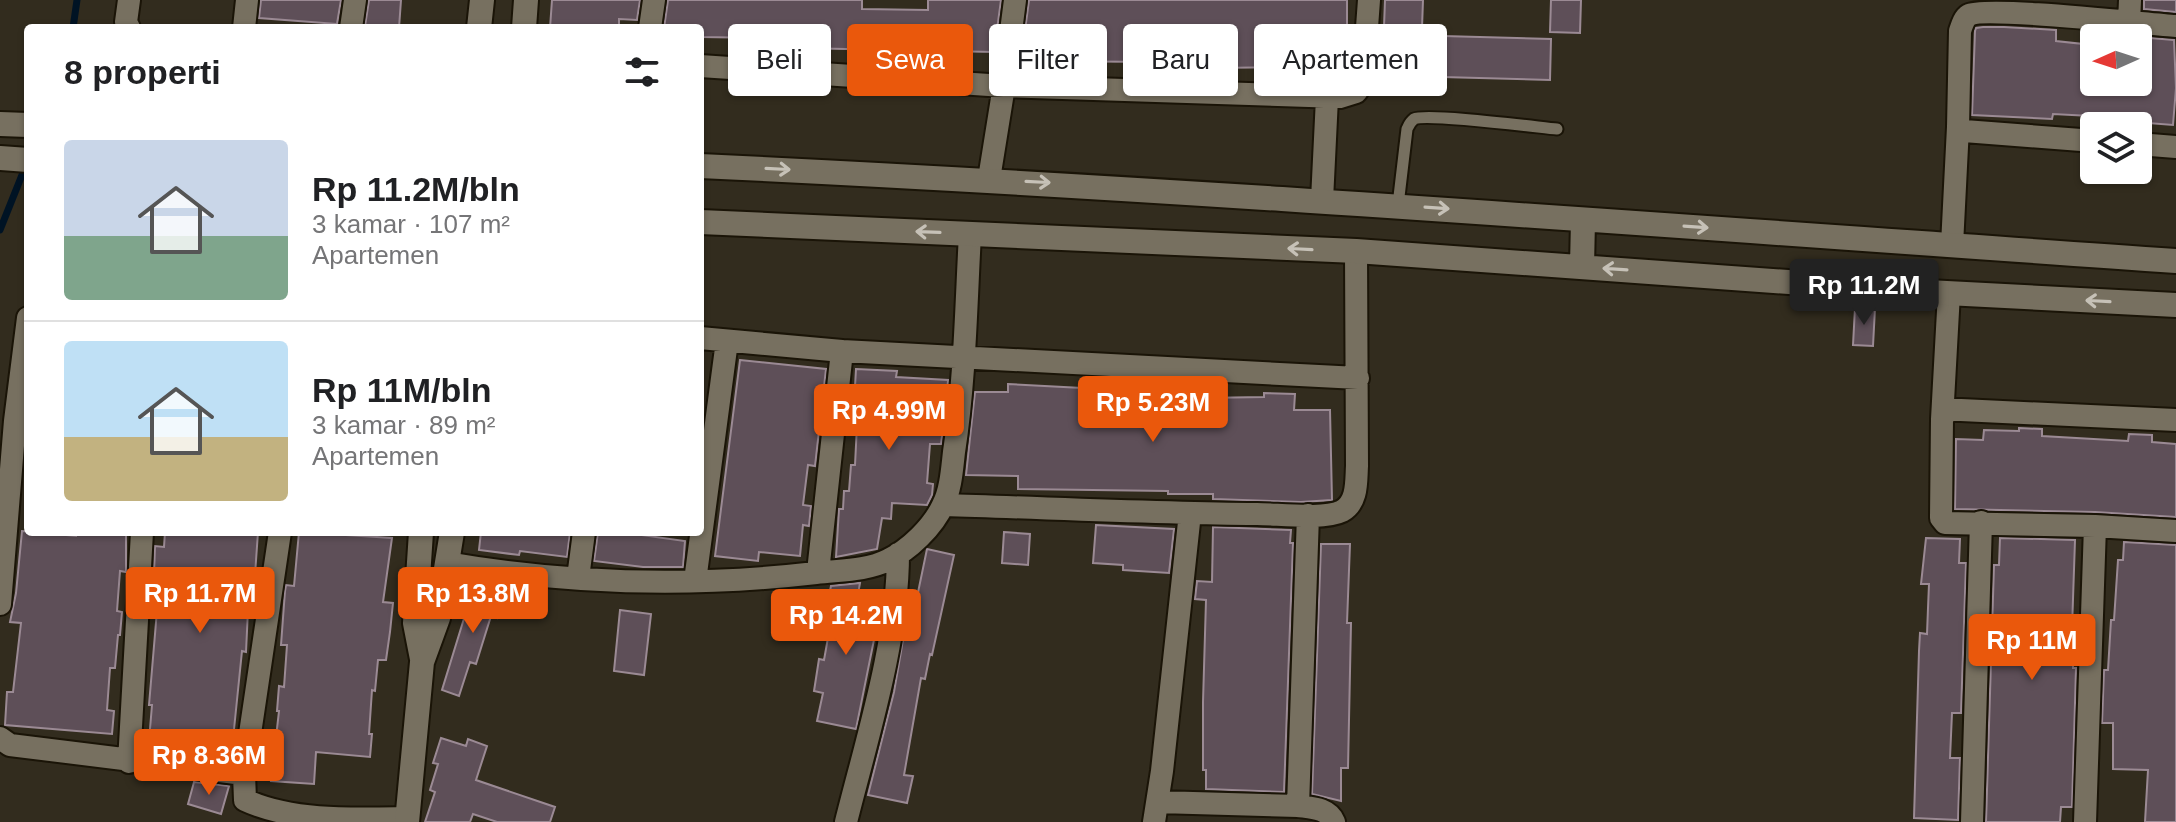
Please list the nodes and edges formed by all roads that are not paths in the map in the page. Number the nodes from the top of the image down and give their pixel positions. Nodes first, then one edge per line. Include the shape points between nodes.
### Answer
1 (129, 0) edge
2 (247, 0) edge
3 (355, 0) edge
4 (482, 0) edge
5 (526, 0) edge
6 (654, 0) edge
7 (1015, 0) edge
8 (1369, 0) edge
9 (2130, 0) edge
10 (2005, 6) edge
11 (2129, 23) junction
12 (127, 24) edge
13 (244, 24) edge
14 (352, 24) edge
15 (479, 24) edge
16 (524, 24) edge
17 (651, 24) edge
18 (1012, 24) edge
19 (2176, 26) edge
20 (704, 66) edge
21 (989, 85) edge
22 (1107, 90) edge
23 (1002, 96) edge
24 (1327, 98) junction
25 (1958, 127) junction
26 (1557, 129) dead end
27 (2080, 140) edge
28 (2152, 145) edge
29 (2176, 147) edge
30 (0, 158) edge
31 (24, 160) edge
32 (704, 166) edge
33 (989, 179) junction
34 (1322, 200) junction
35 (1398, 205) junction
36 (1583, 220) junction
37 (704, 222) edge
38 (970, 234) junction
39 (1952, 245) junction
40 (1356, 251) junction
41 (2176, 261) edge
42 (1582, 267) junction
43 (1949, 293) junction
44 (2176, 305) edge
45 (704, 338) edge
46 (727, 341) junction
47 (842, 351) junction
48 (963, 358) junction
49 (24, 377) edge
50 (1358, 378) junction
51 (1944, 414) junction
52 (2176, 420) edge
53 (21, 421) edge
54 (944, 505) junction
55 (1190, 513) junction
56 (704, 514) edge
57 (1308, 515) junction
58 (1981, 522) junction
59 (2095, 526) junction
60 (2176, 531) edge
61 (142, 536) edge
62 (279, 536) edge
63 (421, 536) edge
64 (451, 536) edge
65 (583, 536) edge
66 (701, 536) edge
67 (898, 554) junction
68 (447, 563) junction
69 (818, 572) junction
70 (578, 578) junction
71 (695, 581) junction
72 (0, 604) edge
73 (422, 662) junction
74 (0, 738) edge
75 (129, 762) junction
76 (244, 774) junction
77 (1298, 806) junction
78 (1156, 812) edge
79 (407, 820) edge
80 (846, 822) edge
81 (1334, 822) edge
82 (1972, 822) edge
83 (2085, 822) edge

1 - 12 street
2 - 13 street
3 - 14 street
4 - 15 main road
5 - 16 main road
6 - 17 street
7 - 18 street
8 - 24 street via 1363,82 1350,96
9 - 11 street
10 - 11 street
10 - 25 street via 1967,16 1961,26
11 - 19 street
20 - 21 street
22 - 24 street
23 - 33 street
24 - 34 street
25 - 27 street
25 - 39 street
26 - 35 lane via 1417,118 1407,129
28 - 29 street
30 - 31 main road
32 -> 33 main road
33 -> 34 main road
34 - 35 main road
35 -> 36 main road
36 -> 39 main road
36 - 42 main road
38 -> 37 main road
40 -> 38 main road
38 - 48 street
39 - 41 main road
40 - 42 main road
40 - 50 street
43 -> 42 main road
44 -> 43 main road
43 - 51 street
45 - 46 street
46 - 47 street
46 - 56 street
47 - 48 street
47 - 69 street
48 - 50 street
48 - 54 street via 958,429
49 - 53 street
50 - 57 street via 1355,493 1342,511
51 - 52 street via 1961,410
51 - 58 street via 1939,512 1945,523
53 - 72 street
54 - 55 street
54 - 67 street
55 - 57 street
55 - 78 street
57 - 77 street
58 - 59 street
58 - 82 street
59 - 60 street
59 - 83 street
61 - 75 street
62 - 76 street
63 - 73 main road via 415,623
64 - 68 main road
65 - 70 street
66 - 71 street
67 - 69 street via 869,567
67 - 80 street via 896,603
68 - 70 street
68 - 73 main road via 438,618
69 - 71 street
70 - 71 street
73 - 79 main road
74 - 75 street via 10,745
75 - 76 street
76 - 79 street via 245,800 260,810 321,821
77 - 78 street
77 - 81 street via 1319,809

